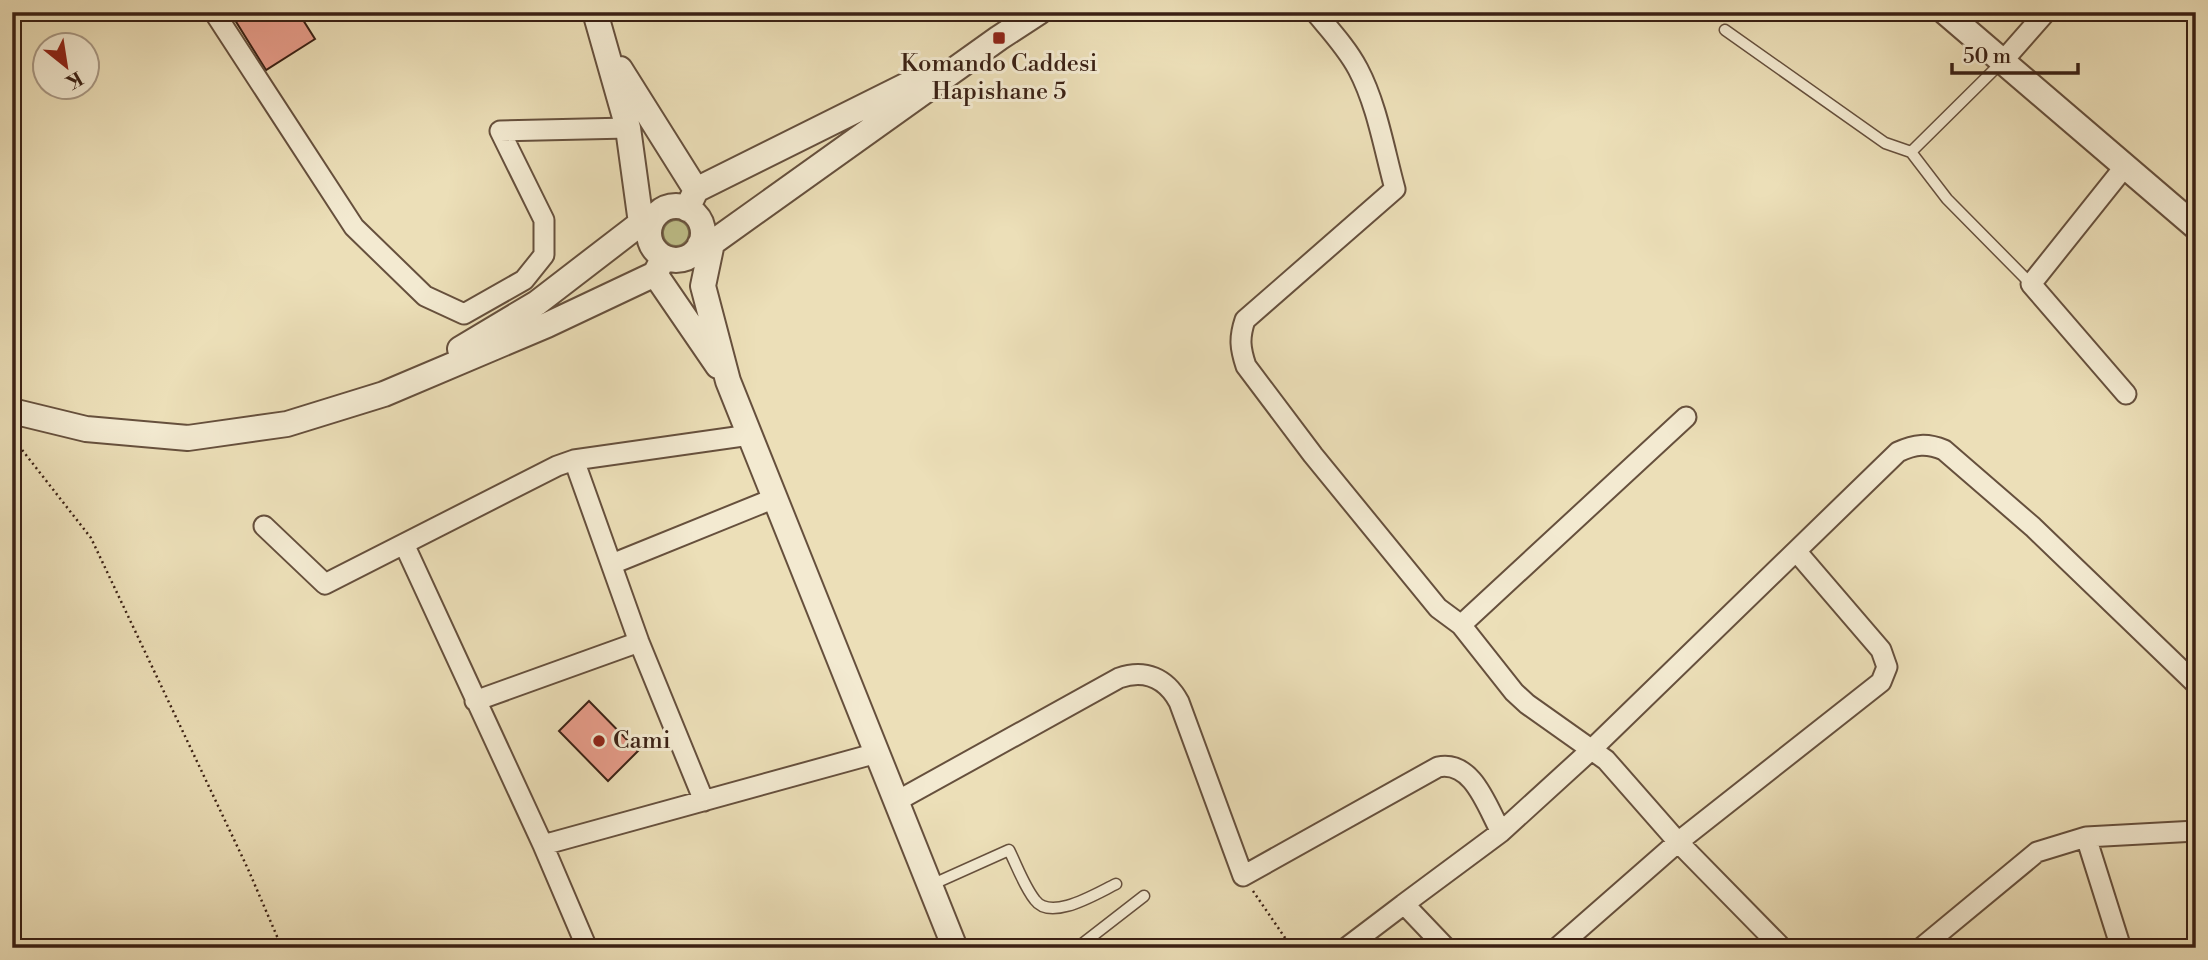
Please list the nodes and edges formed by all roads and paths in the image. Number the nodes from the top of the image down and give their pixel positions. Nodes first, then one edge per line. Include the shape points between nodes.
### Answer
1 (214, 12) edge
2 (595, 12) edge
3 (1039, 12) edge
4 (1315, 12) edge
5 (1945, 12) edge
6 (2046, 12) edge
7 (1725, 30) dead end
8 (999, 38) junction
9 (607, 48) junction
10 (2002, 62) junction
11 (628, 128) junction
12 (1911, 152) junction
13 (2126, 165) junction
14 (692, 199) junction
15 (646, 224) junction
16 (2196, 227) edge
17 (706, 244) junction
18 (659, 266) junction
19 (2031, 284) junction
20 (728, 381) junction
21 (384, 394) junction
22 (2126, 394) dead end
23 (12, 411) edge
24 (1686, 417) dead end
25 (750, 435) junction
26 (12, 437) edge
27 (574, 460) junction
28 (775, 498) junction
29 (264, 526) dead end
30 (404, 544) junction
31 (1796, 551) junction
32 (611, 564) junction
33 (1461, 625) junction
34 (639, 642) junction
35 (2196, 684) edge
36 (475, 701) junction
37 (1591, 750) junction
38 (877, 753) junction
39 (704, 801) junction
40 (897, 801) junction
41 (2196, 831) edge
42 (1501, 832) junction
43 (2086, 837) junction
44 (1678, 842) junction
45 (542, 845) junction
46 (1243, 876) junction
47 (1116, 884) dead end
48 (930, 885) junction
49 (1144, 896) dead end
50 (1404, 904) junction
51 (282, 948) edge
52 (587, 948) edge
53 (955, 948) edge
54 (1077, 948) edge
55 (1292, 948) edge
56 (1346, 948) edge
57 (1447, 948) edge
58 (1557, 948) edge
59 (1782, 948) edge
60 (1921, 948) edge
61 (2121, 948) edge

1 - 11 street via 354,227 425,296 464,314 524,280 544,255 544,220 500,131
2 - 9 street
3 - 8 street
4 - 33 street via 1358,69 1395,188 1245,320 1240,349 1247,366 1313,455 1438,608
5 - 10 street
6 - 10 street
7 - 12 lane via 1885,143
8 - 14 street
8 - 17 street
9 - 11 street
9 - 14 street
10 - 12 lane
10 - 13 street
11 - 15 street
12 - 19 lane via 1947,199
13 - 16 street
13 - 19 street
14 - 15 street via 663,209
14 - 17 street
15 - 18 street
15 - 21 street via 537,303
17 - 18 street
17 - 20 street via 702,286
18 - 20 street
18 - 21 street via 547,325
19 - 22 street
20 - 25 street
21 - 23 street via 287,424 188,438 86,429
24 - 33 street
25 - 27 street
25 - 28 street
26 - 51 path via 90,538
27 - 30 street
27 - 32 street
28 - 32 street
28 - 38 street
29 - 30 street via 325,584
30 - 36 street
31 - 35 street via 1898,452 1909,446 1933,445 2033,527
31 - 37 street
31 - 44 street via 1881,650 1886,657 1885,674 1881,682
32 - 34 street
33 - 37 street via 1514,692
34 - 36 street
34 - 39 street
36 - 45 street
37 - 42 street
37 - 44 street via 1606,760
38 - 39 street
38 - 40 street
39 - 45 street
40 - 46 street via 1119,678 1144,674 1164,682 1179,702
40 - 48 street
41 - 43 street
42 - 46 street via 1471,777 1447,765
42 - 50 street
43 - 60 street via 2037,852
43 - 61 street
44 - 58 street
44 - 59 street
45 - 52 street
46 - 55 path
47 - 48 lane via 1066,907 1048,909 1035,901 1009,850
48 - 53 street
49 - 54 lane
50 - 56 street
50 - 57 street

